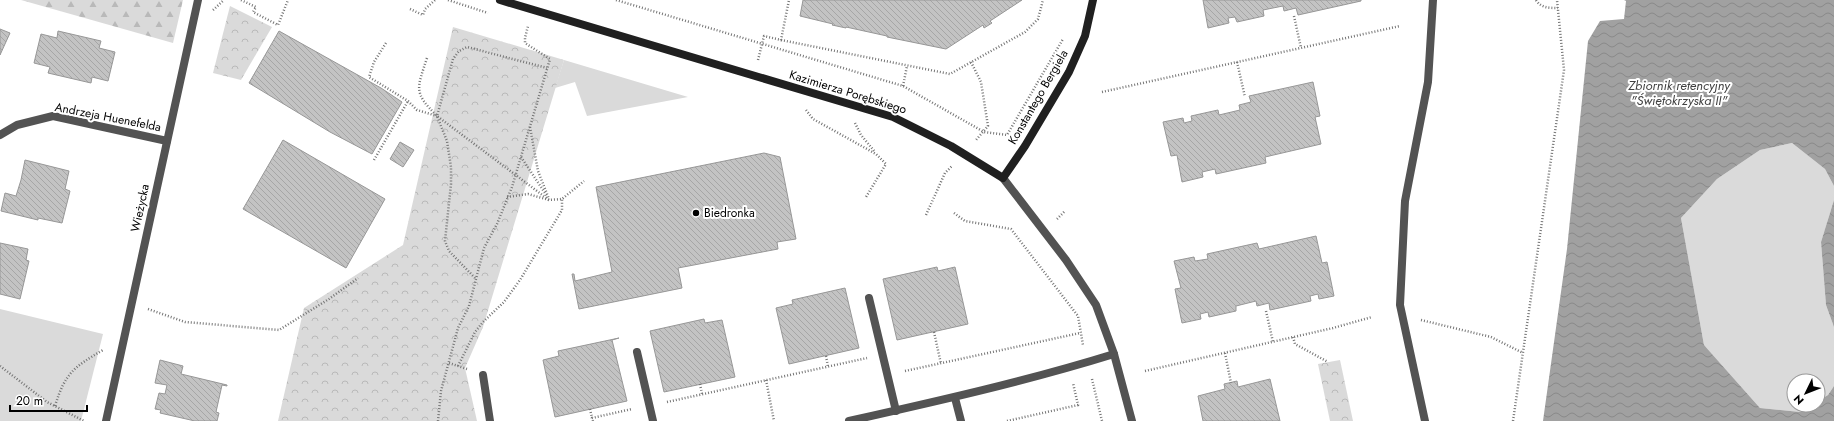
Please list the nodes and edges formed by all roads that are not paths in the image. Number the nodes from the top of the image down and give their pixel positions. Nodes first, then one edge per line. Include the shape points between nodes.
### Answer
1 (198, 0) edge
2 (500, 0) edge
3 (1093, 0) edge
4 (1434, 0) edge
5 (0, 136) edge
6 (167, 141) junction
7 (1003, 178) junction
8 (869, 298) dead end
9 (637, 352) dead end
10 (1114, 354) junction
11 (483, 375) dead end
12 (955, 398) junction
13 (896, 411) junction
14 (106, 421) edge
15 (490, 421) edge
16 (653, 421) edge
17 (849, 421) edge
18 (961, 421) edge
19 (1132, 421) edge
20 (1425, 421) edge

1 - 6 street, Wieżycka
2 - 7 street, Kazimierza Porębskiego via 894,117 951,146
3 - 7 street, Konstantego Bergiela via 1085,36 1069,72
4 - 20 street via 1428,82 1405,201 1400,306
5 - 6 street, Andrzeja Huenefelda via 17,125 53,116
6 - 14 street, Wieżycka
7 - 10 street, Kazimierza Porębskiego via 1066,260 1096,305
8 - 13 street
9 - 16 street
10 - 12 street
10 - 19 street, Kazimierza Porębskiego
11 - 15 street
12 - 13 street
12 - 18 street
13 - 17 street

